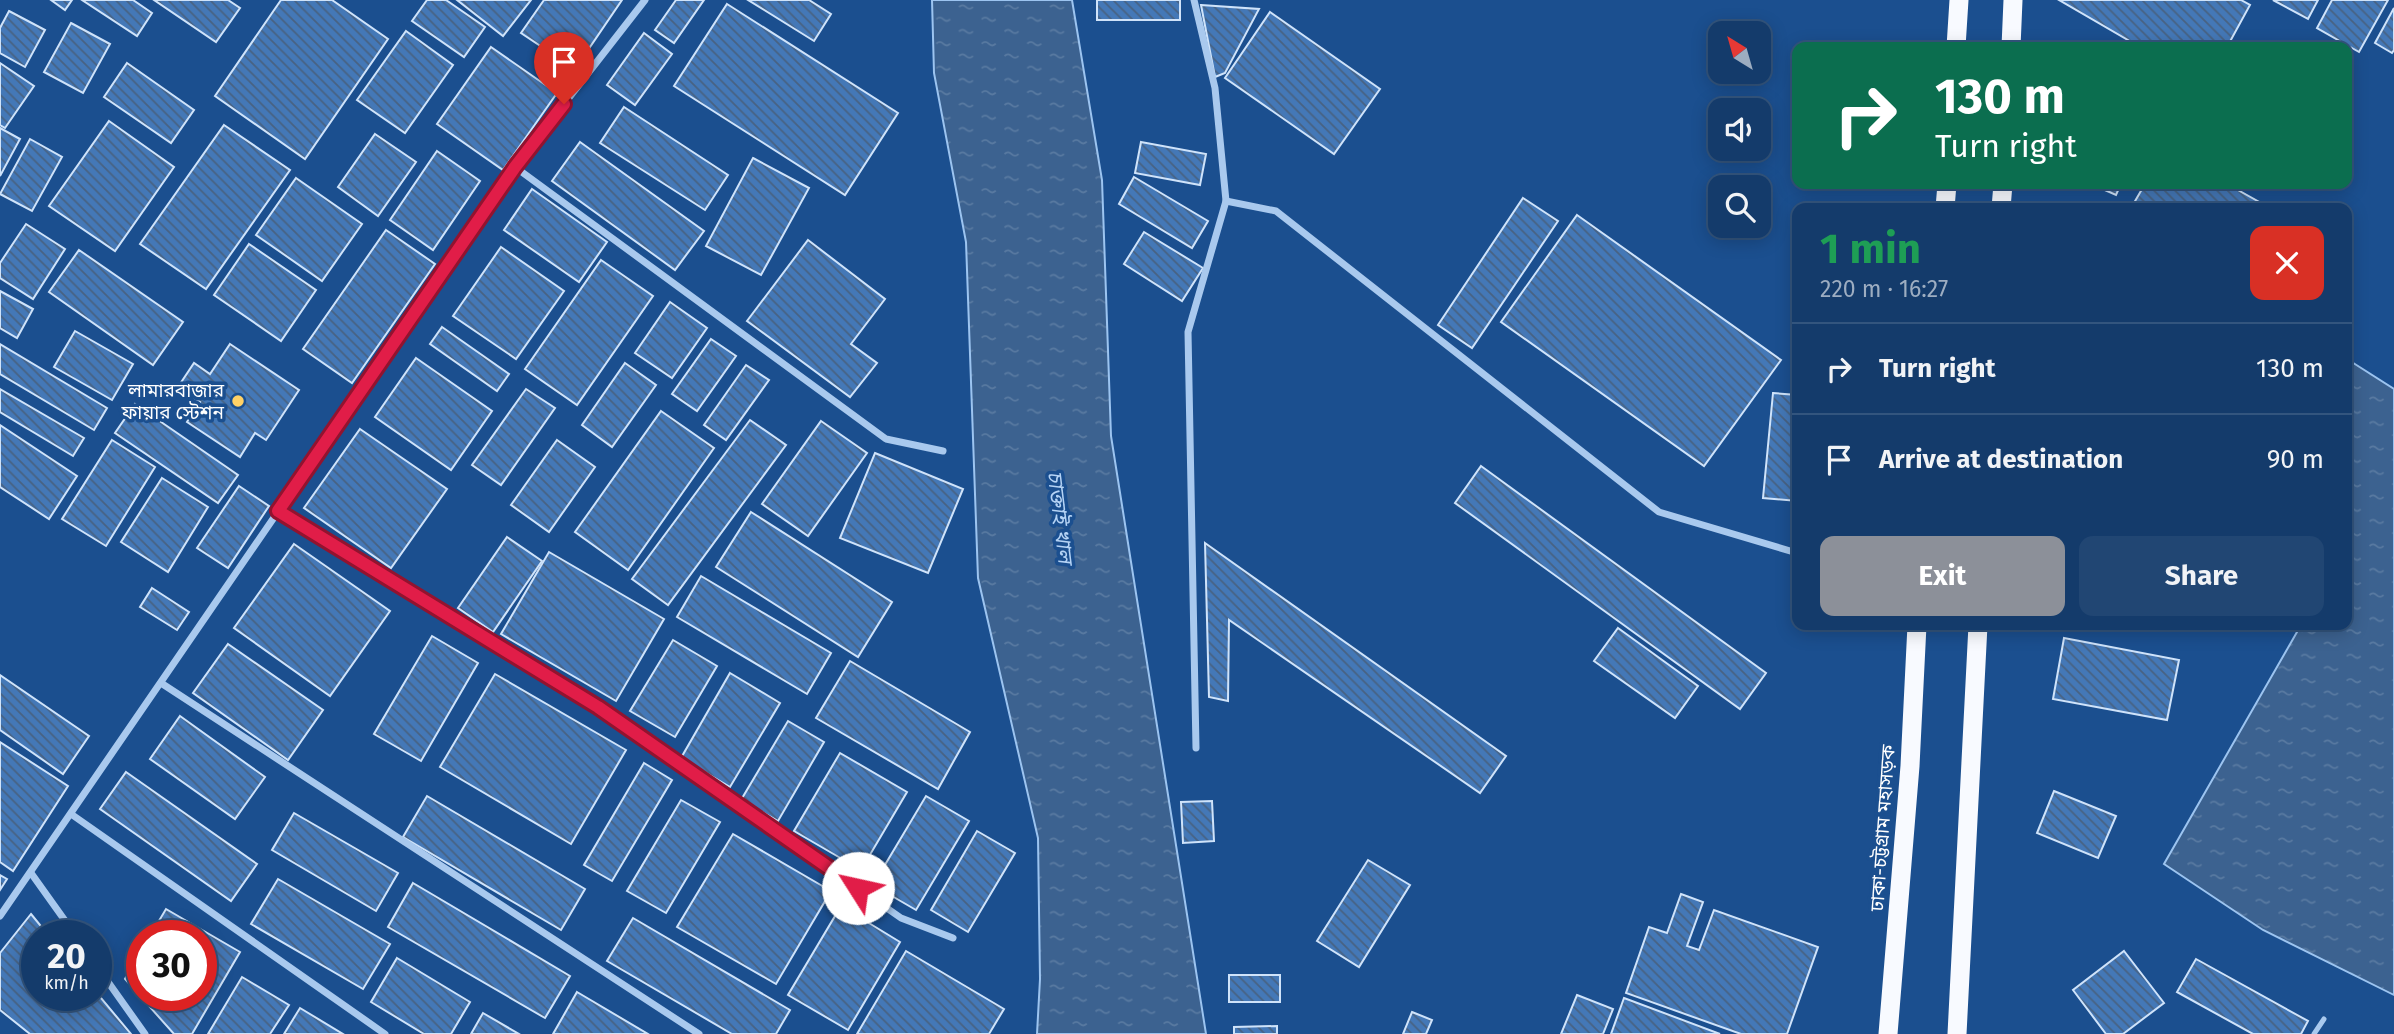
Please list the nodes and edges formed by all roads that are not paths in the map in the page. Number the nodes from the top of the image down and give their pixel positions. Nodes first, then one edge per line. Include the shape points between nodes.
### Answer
1 (645, 0) edge
2 (1194, 0) edge
3 (1959, 0) edge
4 (2013, 0) edge
5 (1956, 42) edge
6 (2011, 42) edge
7 (515, 167) junction
8 (1226, 201) junction
9 (943, 451) dead end
10 (278, 511) junction
11 (1792, 552) edge
12 (1917, 630) edge
13 (1978, 630) edge
14 (161, 683) junction
15 (1196, 748) dead end
16 (71, 814) junction
17 (30, 873) junction
18 (0, 916) edge
19 (64, 920) edge
20 (953, 938) dead end
21 (112, 988) edge
22 (2324, 1019) dead end
23 (145, 1034) edge
24 (385, 1034) edge
25 (699, 1034) edge
26 (1888, 1034) edge
27 (1957, 1034) edge
28 (2314, 1034) edge

1 - 7 street
2 - 8 street via 1215,88
3 - 5 highway
4 - 6 highway
7 - 9 street via 886,439
7 - 10 street
8 - 11 street via 1276,211 1659,512
8 - 15 street via 1188,332
10 - 14 street
10 - 20 street via 598,707 901,918
12 - 26 highway, ঢাকা-চট্টগ্রাম মহাসড়ক
13 - 27 highway
14 - 16 street
14 - 25 street
16 - 17 street
16 - 24 street
17 - 18 street
17 - 19 street
21 - 23 street
22 - 28 lane

